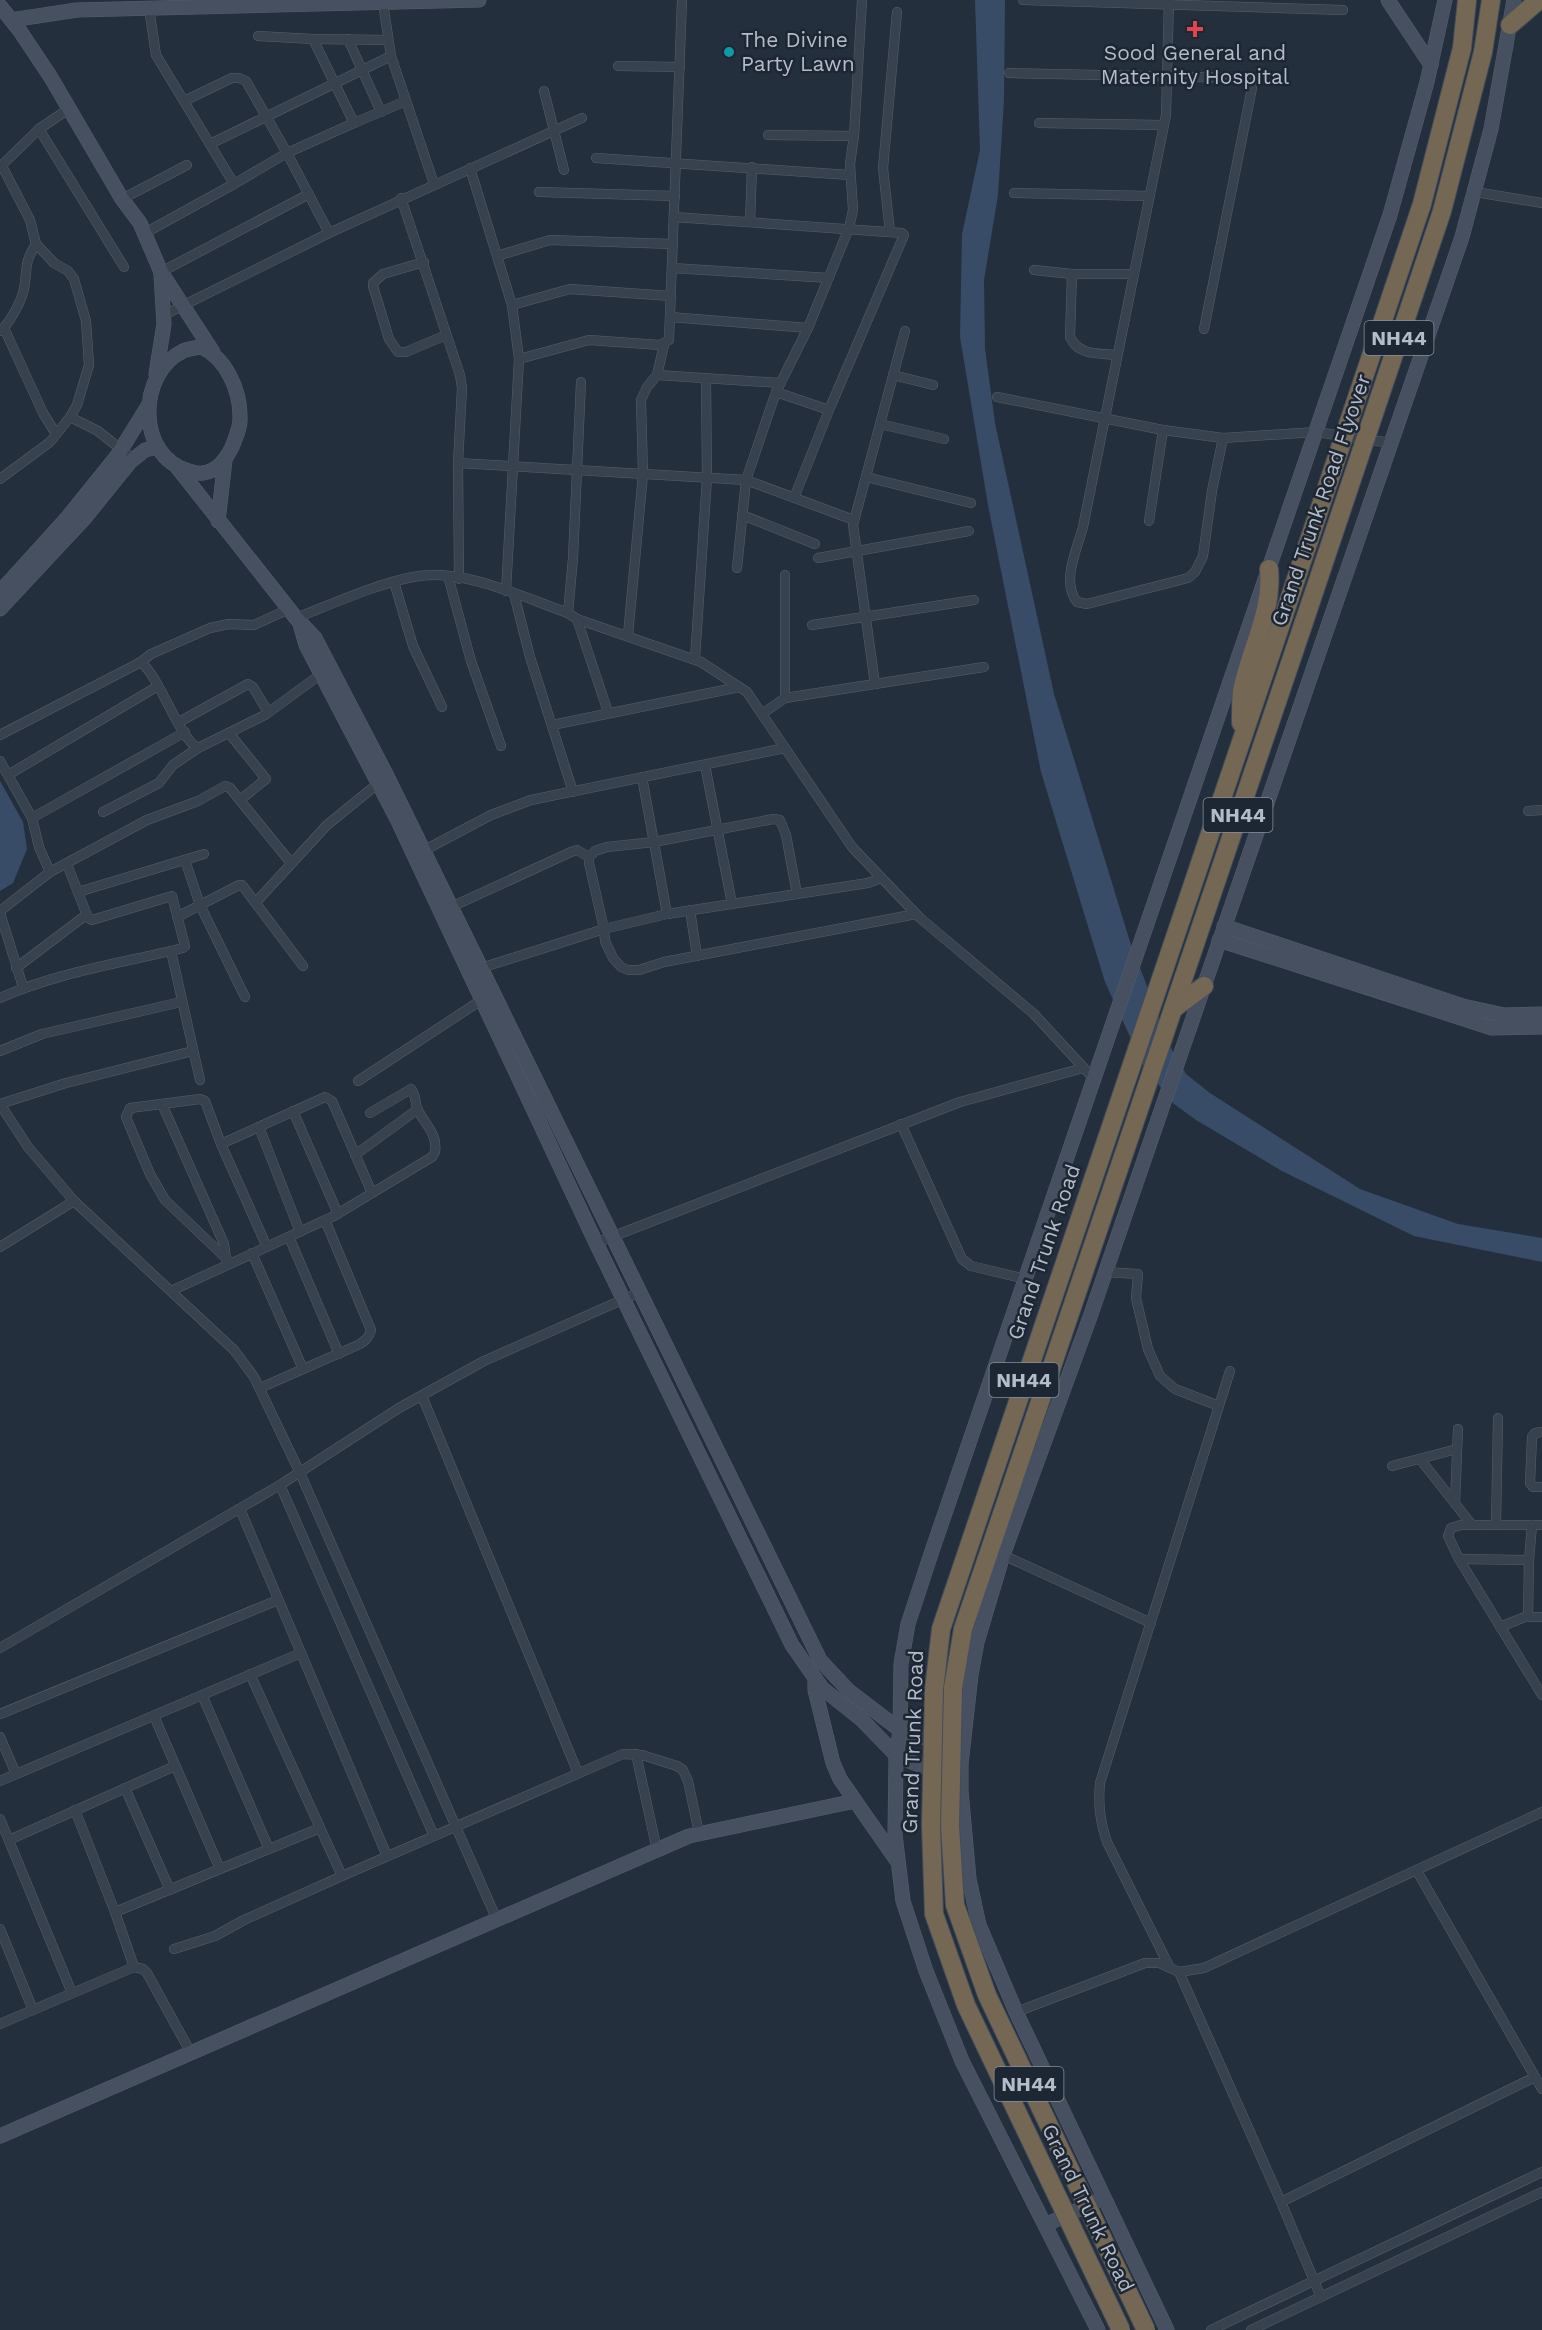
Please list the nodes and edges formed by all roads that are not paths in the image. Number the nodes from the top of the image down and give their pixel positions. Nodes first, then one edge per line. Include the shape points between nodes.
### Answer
1 (7, 0) edge
2 (468, 0) edge
3 (479, 0) edge
4 (682, 0) edge
5 (862, 0) edge
6 (1023, 0) edge
7 (1388, 0) edge
8 (1445, 0) edge
9 (1467, 0) edge
10 (1491, 0) edge
11 (1514, 0) edge
12 (1539, 0) edge
13 (1168, 2) edge
14 (383, 3) junction
15 (0, 4) edge
16 (76, 5) edge
17 (149, 8) junction
18 (1343, 10) dead end
19 (897, 12) dead end
20 (11, 20) junction
21 (1510, 25) junction
22 (258, 36) dead end
23 (313, 39) junction
24 (348, 39) junction
25 (388, 40) junction
26 (391, 56) junction
27 (1431, 65) junction
28 (618, 66) dead end
29 (680, 67) junction
30 (362, 70) junction
31 (1009, 73) dead end
32 (1168, 76) junction
33 (335, 84) junction
34 (544, 91) dead end
35 (184, 101) junction
36 (406, 102) junction
37 (70, 108) junction
38 (381, 112) junction
39 (266, 117) junction
40 (582, 117) dead end
41 (354, 123) junction
42 (1039, 123) dead end
43 (1163, 125) junction
44 (39, 129) junction
45 (555, 130) junction
46 (768, 135) dead end
47 (854, 136) junction
48 (210, 144) junction
49 (287, 153) junction
50 (596, 158) dead end
51 (676, 163) junction
52 (1, 165) edge
53 (187, 165) dead end
54 (470, 168) junction
55 (752, 168) junction
56 (564, 170) dead end
57 (850, 175) junction
58 (234, 184) junction
59 (434, 184) junction
60 (539, 192) dead end
61 (1474, 192) junction
62 (1014, 193) dead end
63 (309, 194) junction
64 (675, 196) junction
65 (1149, 196) junction
66 (401, 198) junction
67 (122, 199) junction
68 (1542, 203) edge
69 (674, 217) junction
70 (750, 222) junction
71 (849, 228) junction
72 (890, 232) junction
73 (145, 233) junction
74 (329, 233) junction
75 (36, 244) junction
76 (673, 244) junction
77 (497, 256) junction
78 (424, 262) junction
79 (124, 267) dead end
80 (672, 268) junction
81 (1034, 270) dead end
82 (161, 272) junction
83 (1072, 274) junction
84 (1134, 274) junction
85 (829, 278) junction
86 (671, 296) junction
87 (183, 305) junction
88 (512, 305) junction
89 (164, 315) junction
90 (670, 317) junction
91 (808, 328) junction
92 (2, 329) edge
93 (1204, 329) dead end
94 (905, 332) dead end
95 (446, 335) junction
96 (664, 345) junction
97 (213, 352) junction
98 (1117, 355) junction
99 (519, 359) junction
100 (657, 375) junction
101 (893, 375) junction
102 (155, 378) junction
103 (706, 380) junction
104 (581, 382) dead end
105 (933, 385) dead end
106 (779, 388) junction
107 (997, 397) dead end
108 (148, 406) junction
109 (829, 410) junction
110 (70, 417) junction
111 (1104, 419) junction
112 (880, 424) junction
113 (1163, 430) junction
114 (1316, 432) junction
115 (56, 434) junction
116 (1223, 438) junction
117 (944, 440) dead end
118 (1391, 443) junction
119 (158, 447) junction
120 (121, 449) junction
121 (133, 459) junction
122 (225, 460) junction
123 (458, 463) junction
124 (513, 466) junction
125 (177, 467) junction
126 (577, 470) junction
127 (643, 474) junction
128 (866, 477) junction
129 (707, 478) junction
130 (0, 479) edge
131 (746, 480) junction
132 (794, 498) junction
133 (971, 503) dead end
134 (742, 515) junction
135 (854, 520) junction
136 (1149, 520) dead end
137 (218, 521) junction
138 (969, 531) dead end
139 (815, 544) dead end
140 (857, 551) junction
141 (818, 558) dead end
142 (737, 568) dead end
143 (1269, 569) junction
144 (785, 575) dead end
145 (448, 576) junction
146 (459, 579) junction
147 (394, 582) junction
148 (0, 592) edge
149 (510, 592) junction
150 (974, 600) dead end
151 (0, 609) edge
152 (568, 613) junction
153 (295, 616) junction
154 (866, 617) junction
155 (577, 619) junction
156 (812, 626) dead end
157 (628, 635) junction
158 (695, 659) junction
159 (141, 662) junction
160 (984, 668) dead end
161 (321, 674) junction
162 (875, 684) junction
163 (158, 686) junction
164 (739, 687) junction
165 (785, 698) junction
166 (442, 707) dead end
167 (268, 712) junction
168 (608, 712) junction
169 (762, 714) junction
170 (179, 722) junction
171 (552, 725) junction
172 (185, 732) junction
173 (229, 733) junction
174 (0, 735) edge
175 (1240, 743) junction
176 (501, 746) dead end
177 (198, 748) junction
178 (785, 748) junction
179 (0, 761) edge
180 (705, 765) junction
181 (8, 775) junction
182 (642, 777) junction
183 (382, 780) junction
184 (573, 792) junction
185 (240, 800) junction
186 (1542, 810) edge
187 (1527, 811) dead end
188 (102, 812) dead end
189 (32, 818) junction
190 (716, 830) junction
191 (654, 842) junction
192 (423, 851) junction
193 (204, 854) dead end
194 (589, 857) junction
195 (185, 860) junction
196 (291, 863) junction
197 (67, 864) junction
198 (50, 872) junction
199 (881, 878) junction
200 (78, 892) junction
201 (797, 894) junction
202 (256, 902) junction
203 (732, 904) junction
204 (200, 905) junction
205 (451, 907) junction
206 (690, 910) junction
207 (0, 912) edge
208 (667, 914) junction
209 (916, 914) junction
210 (86, 915) junction
211 (177, 917) junction
212 (1224, 926) junction
213 (604, 929) junction
214 (1220, 940) junction
215 (171, 951) junction
216 (697, 956) junction
217 (303, 966) dead end
218 (16, 968) junction
219 (475, 970) junction
220 (1204, 986) junction
221 (23, 987) junction
222 (245, 997) dead end
223 (0, 998) edge
224 (483, 999) junction
225 (181, 1002) junction
226 (1173, 1009) junction
227 (1542, 1014) edge
228 (1542, 1027) edge
229 (193, 1050) junction
230 (0, 1051) edge
231 (1083, 1068) junction
232 (200, 1080) dead end
233 (1095, 1080) junction
234 (357, 1081) dead end
235 (0, 1104) edge
236 (162, 1104) junction
237 (418, 1109) junction
238 (293, 1112) junction
239 (370, 1113) dead end
240 (901, 1124) junction
241 (259, 1127) junction
242 (221, 1144) junction
243 (356, 1155) junction
244 (372, 1193) junction
245 (75, 1202) junction
246 (338, 1214) junction
247 (325, 1220) junction
248 (300, 1232) junction
249 (289, 1237) junction
250 (613, 1237) junction
251 (596, 1243) junction
252 (0, 1247) edge
253 (267, 1247) junction
254 (252, 1253) junction
255 (229, 1261) junction
256 (1105, 1272) junction
257 (1026, 1279) junction
258 (171, 1291) junction
259 (640, 1292) junction
260 (624, 1300) junction
261 (339, 1354) junction
262 (303, 1369) junction
263 (1230, 1371) dead end
264 (260, 1388) junction
265 (422, 1396) junction
266 (1219, 1406) junction
267 (1498, 1418) dead end
268 (1458, 1429) dead end
269 (1542, 1432) edge
270 (1457, 1449) junction
271 (1420, 1459) junction
272 (1531, 1462) junction
273 (1542, 1463) edge
274 (1392, 1466) dead end
275 (300, 1473) junction
276 (280, 1485) junction
277 (1542, 1487) edge
278 (1455, 1503) junction
279 (240, 1509) junction
280 (746, 1510) junction
281 (729, 1517) junction
282 (1472, 1525) junction
283 (1496, 1525) junction
284 (1532, 1525) junction
285 (1542, 1525) edge
286 (1003, 1555) junction
287 (1459, 1559) junction
288 (1529, 1560) junction
289 (278, 1600) junction
290 (1528, 1617) junction
291 (1542, 1617) edge
292 (1151, 1623) junction
293 (1500, 1627) junction
294 (0, 1648) edge
295 (301, 1653) junction
296 (823, 1663) junction
297 (250, 1674) junction
298 (815, 1681) junction
299 (201, 1695) junction
300 (1542, 1695) edge
301 (0, 1714) edge
302 (153, 1716) junction
303 (900, 1730) junction
304 (0, 1737) edge
305 (962, 1750) junction
306 (636, 1754) junction
307 (897, 1756) junction
308 (175, 1766) junction
309 (578, 1773) junction
310 (16, 1774) junction
311 (961, 1781) junction
312 (0, 1782) edge
313 (125, 1788) junction
314 (855, 1802) junction
315 (75, 1810) junction
316 (1542, 1812) edge
317 (0, 1819) edge
318 (456, 1827) junction
319 (320, 1828) junction
320 (699, 1833) junction
321 (434, 1836) junction
322 (9, 1840) junction
323 (269, 1849) junction
324 (657, 1850) junction
325 (387, 1856) junction
326 (898, 1863) junction
327 (220, 1869) junction
328 (1417, 1871) junction
329 (342, 1876) junction
330 (170, 1890) junction
331 (115, 1912) junction
332 (497, 1920) junction
333 (0, 1929) edge
334 (174, 1949) dead end
335 (134, 1967) junction
336 (1174, 1970) junction
337 (72, 1993) junction
338 (33, 2010) junction
339 (1016, 2012) junction
340 (0, 2024) edge
341 (191, 2053) junction
342 (1535, 2077) junction
343 (1542, 2089) edge
344 (0, 2136) edge
345 (1542, 2172) edge
346 (1542, 2192) edge
347 (1103, 2199) junction
348 (1281, 2202) junction
349 (1468, 2207) junction
350 (1476, 2224) junction
351 (1045, 2225) junction
352 (1384, 2247) junction
353 (1392, 2264) junction
354 (1314, 2280) junction
355 (1321, 2297) junction
356 (1098, 2330) edge
357 (1121, 2330) edge
358 (1146, 2330) edge
359 (1167, 2330) edge
360 (1211, 2330) edge
361 (1251, 2330) edge

1 - 15 street
2 - 3 street
2 - 14 street
4 - 29 street
5 - 47 street
6 - 13 street
7 - 27 street
8 - 27 street
9 - 175 highway, Grand Trunk Road Flyover / NH44, bridge via 1462,48 1422,204
10 - 226 highway, Grand Trunk Road Flyover / NH44, bridge via 1483,52 1442,211
11 - 21 street
12 - 21 highway
13 - 18 street
13 - 32 street
14 - 17 street
14 - 25 street
15 - 20 street
16 - 17 street
16 - 20 street
17 - 35 street via 156,55
19 - 72 street via 883,168
20 - 37 street
21 - 61 street via 1491,129
22 - 23 street
23 - 24 street
23 - 33 street
24 - 25 street
24 - 30 street
25 - 26 street
26 - 30 street
26 - 36 street
27 - 114 street via 1390,215
28 - 29 street
29 - 51 street
30 - 33 street
30 - 38 street
31 - 32 street
32 - 43 street
32 - 93 street via 1243,78 1252,88
33 - 39 street
33 - 41 street
34 - 45 street
35 - 39 street via 239,78 246,81
35 - 48 street
36 - 38 street
36 - 59 street
37 - 44 street
37 - 67 street
38 - 41 street
39 - 48 street
39 - 49 street
40 - 45 street
41 - 49 street
42 - 43 street
43 - 65 street
44 - 52 street
44 - 79 street
45 - 54 street
45 - 56 street
46 - 47 street
47 - 57 street
48 - 58 street
49 - 58 street
49 - 63 street
50 - 51 street
51 - 55 street
51 - 64 street
52 - 75 street via 30,220
53 - 67 street
54 - 59 street
54 - 77 street
55 - 57 street
55 - 70 street
57 - 71 street via 854,197
58 - 73 street
59 - 66 street
60 - 64 street
61 - 68 street
61 - 118 street
62 - 65 street
63 - 74 street
63 - 82 street
64 - 69 street
65 - 84 street
66 - 74 street
66 - 78 street
67 - 73 street
69 - 70 street
69 - 76 street
70 - 71 street
71 - 72 street
71 - 85 street
72 - 109 street via 902,232 905,237
73 - 82 street
74 - 87 street
75 - 92 street via 26,264 23,292
75 - 110 street via 71,274 86,321 89,365
76 - 77 street via 550,240
76 - 80 street
77 - 88 street
78 - 95 street
78 - 95 street via 378,277 373,286 389,339 398,352
80 - 85 street
80 - 86 street
81 - 83 street
82 - 87 street
82 - 89 street
83 - 84 street
83 - 98 street via 1070,337 1074,346 1082,351
84 - 98 street
85 - 91 street
86 - 88 street via 570,289
86 - 90 street
87 - 89 street
87 - 97 street
88 - 99 street
89 - 102 street
90 - 91 street
90 - 96 street via 669,339
91 - 106 street
92 - 115 street
94 - 101 street
95 - 123 street via 462,388
96 - 99 street via 589,340
96 - 100 street
97 - 102 street via 201,347 185,350 168,361
97 - 122 street via 236,390 240,416
98 - 111 street
99 - 124 street
100 - 103 street
100 - 127 street via 641,400
101 - 105 street
101 - 112 street
102 - 108 street
103 - 106 street
103 - 129 street
104 - 126 street
106 - 109 street
106 - 131 street
107 - 111 street
108 - 119 street
108 - 120 street
109 - 132 street
110 - 115 street
110 - 120 street via 98,431
111 - 113 street
111 - 116 street via 1071,571 1072,594 1081,604 1188,578 1195,572 1203,556
112 - 117 street
112 - 128 street
113 - 116 street
113 - 136 street
114 - 116 street
114 - 118 street
114 - 143 street
115 - 130 street
118 - 212 street
119 - 121 street
119 - 125 street
120 - 121 street
120 - 148 street via 67,518
121 - 151 street via 84,519
122 - 125 street via 201,474
122 - 137 street
123 - 124 street
123 - 146 street
124 - 126 street
124 - 149 street
125 - 137 street
126 - 127 street
126 - 152 street
127 - 129 street
127 - 157 street
128 - 133 street
128 - 135 street
129 - 131 street
129 - 158 street
131 - 132 street
131 - 134 street
132 - 135 street
134 - 139 street
134 - 142 street
135 - 140 street
137 - 153 street
138 - 140 street
140 - 141 street
140 - 154 street
143 - 175 highway via 1268,600 1242,693
143 - 233 street
144 - 165 street
145 - 146 street
145 - 147 street
145 - 176 street via 471,661
146 - 149 street
147 - 153 street
147 - 166 street via 409,635
149 - 152 street
149 - 171 street
150 - 154 street
152 - 155 street
153 - 159 street via 254,626 229,624 210,628
153 - 161 street
153 - 183 street via 315,638
154 - 156 street
154 - 162 street
155 - 157 street
155 - 168 street
157 - 158 street
158 - 164 street
159 - 163 street
159 - 174 street
160 - 162 street
161 - 167 street
161 - 183 street
162 - 165 street
163 - 170 street
163 - 181 street
164 - 168 street
164 - 169 street
165 - 169 street
167 - 170 street via 248,684
167 - 173 street
168 - 171 street
169 - 178 street
170 - 172 street
171 - 184 street
172 - 177 street
172 - 189 street
173 - 177 street
173 - 185 street via 266,779
175 - 357 highway, Grand Trunk Road / NH44, bridge via 941,1629 934,1690 934,1914 966,2005
177 - 188 street via 175,763 159,783
178 - 180 street
178 - 199 street via 852,847
179 - 181 street
180 - 182 street
180 - 190 street
181 - 189 street
182 - 184 street
182 - 191 street
183 - 192 street
183 - 196 street via 327,825
183 - 219 street
184 - 192 street via 515,804
185 - 196 street
185 - 197 street via 225,786 147,820
186 - 187 street
189 - 198 street
190 - 191 street
190 - 201 street via 780,820
190 - 203 street
191 - 194 street via 607,847
191 - 208 street
192 - 205 street
193 - 195 street
194 - 205 street via 577,850 571,852
194 - 213 street
195 - 200 street
195 - 204 street
196 - 202 street
197 - 198 street
197 - 200 street
198 - 207 street
199 - 201 street
199 - 209 street
200 - 210 street
201 - 203 street
202 - 204 street via 239,885
202 - 217 street
203 - 206 street
204 - 211 street
204 - 222 street
205 - 219 street
206 - 208 street
206 - 216 street
207 - 218 street
208 - 213 street
209 - 216 street
209 - 231 street via 1034,1014
210 - 211 street via 92,920 171,896
210 - 218 street
211 - 215 street via 186,943
212 - 214 street
212 - 227 street via 1463,1006 1503,1015
213 - 216 street via 613,958 628,970
213 - 219 street
214 - 220 street
214 - 228 street via 1491,1028
215 - 221 street
215 - 225 street
218 - 221 street
219 - 224 street
219 - 250 street
220 - 226 highway
220 - 256 street
221 - 223 street
224 - 234 street
224 - 251 street
225 - 229 street
225 - 230 street via 42,1034
226 - 358 highway, Grand Trunk Road / NH44, bridge via 963,1629 953,1688 950,1826 955,1905 987,1995
229 - 232 street
229 - 235 street
231 - 233 street
231 - 240 street via 960,1102
233 - 257 street
235 - 245 street via 28,1148
236 - 242 street via 205,1101
236 - 255 street
236 - 255 street via 130,1108 128,1122 165,1200
237 - 239 street via 411,1089
237 - 243 street
237 - 244 street via 434,1133 435,1152
238 - 241 street
238 - 243 street via 329,1098
238 - 246 street
240 - 250 street
240 - 257 street via 962,1258 971,1266
241 - 242 street
241 - 248 street
242 - 253 street
243 - 244 street
244 - 246 street
245 - 252 street
245 - 258 street
246 - 247 street
247 - 248 street
247 - 261 street via 371,1330 367,1339
248 - 249 street
249 - 253 street
249 - 261 street
250 - 251 street
250 - 259 street
251 - 260 street
253 - 254 street
254 - 255 street
254 - 262 street
255 - 258 street
256 - 266 street via 1138,1274 1136,1298 1148,1349 1160,1376 1175,1389
256 - 286 street
257 - 303 street via 908,1624 901,1664
258 - 264 street via 234,1350
259 - 260 street
259 - 280 street
260 - 265 street via 484,1361
260 - 281 street
261 - 262 street
262 - 264 street
263 - 266 street
264 - 275 street
265 - 275 street
265 - 309 street
266 - 292 street
267 - 283 street
268 - 270 street
269 - 272 street via 1532,1437
270 - 271 street
270 - 278 street
271 - 274 street
271 - 278 street
272 - 273 street
272 - 277 street via 1530,1485
275 - 276 street
275 - 318 street
276 - 279 street
276 - 321 street
278 - 282 street
279 - 289 street
279 - 294 street
280 - 281 street
280 - 296 street
281 - 298 street via 792,1645
282 - 283 street
282 - 287 street via 1449,1531 1449,1543
283 - 284 street
284 - 285 street
284 - 288 street
286 - 292 street
286 - 305 street via 977,1642
287 - 288 street
287 - 293 street
288 - 290 street
289 - 295 street
289 - 301 street
290 - 291 street
290 - 293 street
292 - 336 street via 1100,1783 1098,1802 1107,1842
293 - 300 street
295 - 297 street
295 - 325 street
296 - 298 street
296 - 303 street via 849,1691
297 - 299 street
297 - 319 street
298 - 307 street
298 - 314 street via 833,1763
299 - 302 street
299 - 323 street
302 - 308 street
302 - 310 street
303 - 305 street
303 - 307 street
304 - 310 street
305 - 311 street
306 - 309 street via 612,1757
306 - 320 street via 683,1770
306 - 324 street
307 - 311 street
307 - 326 street
308 - 313 street
308 - 327 street
309 - 318 street
310 - 312 street
311 - 339 street via 972,1902
313 - 315 street
313 - 330 street
314 - 320 street
314 - 326 street
315 - 322 street
315 - 331 street
316 - 328 street
317 - 322 street
318 - 321 street
318 - 332 street
319 - 323 street
319 - 329 street
320 - 324 street
321 - 325 street
322 - 337 street
323 - 327 street
324 - 332 street
325 - 329 street
326 - 351 street via 913,1934 962,2061
327 - 330 street
328 - 336 street via 1204,1968
328 - 342 street
329 - 334 street via 214,1936
330 - 331 street
331 - 335 street
332 - 341 street
333 - 338 street
335 - 337 street
335 - 341 street via 147,1973
336 - 339 street via 1145,1963
336 - 348 street
337 - 338 street
338 - 340 street
339 - 347 street
341 - 344 street
342 - 343 street
342 - 348 street
345 - 349 street
346 - 350 street
347 - 351 street
347 - 359 street
348 - 354 street
349 - 350 street
349 - 352 street
350 - 353 street
351 - 356 street
352 - 353 street
352 - 354 street
353 - 355 street
354 - 355 street
354 - 360 street
355 - 361 street

